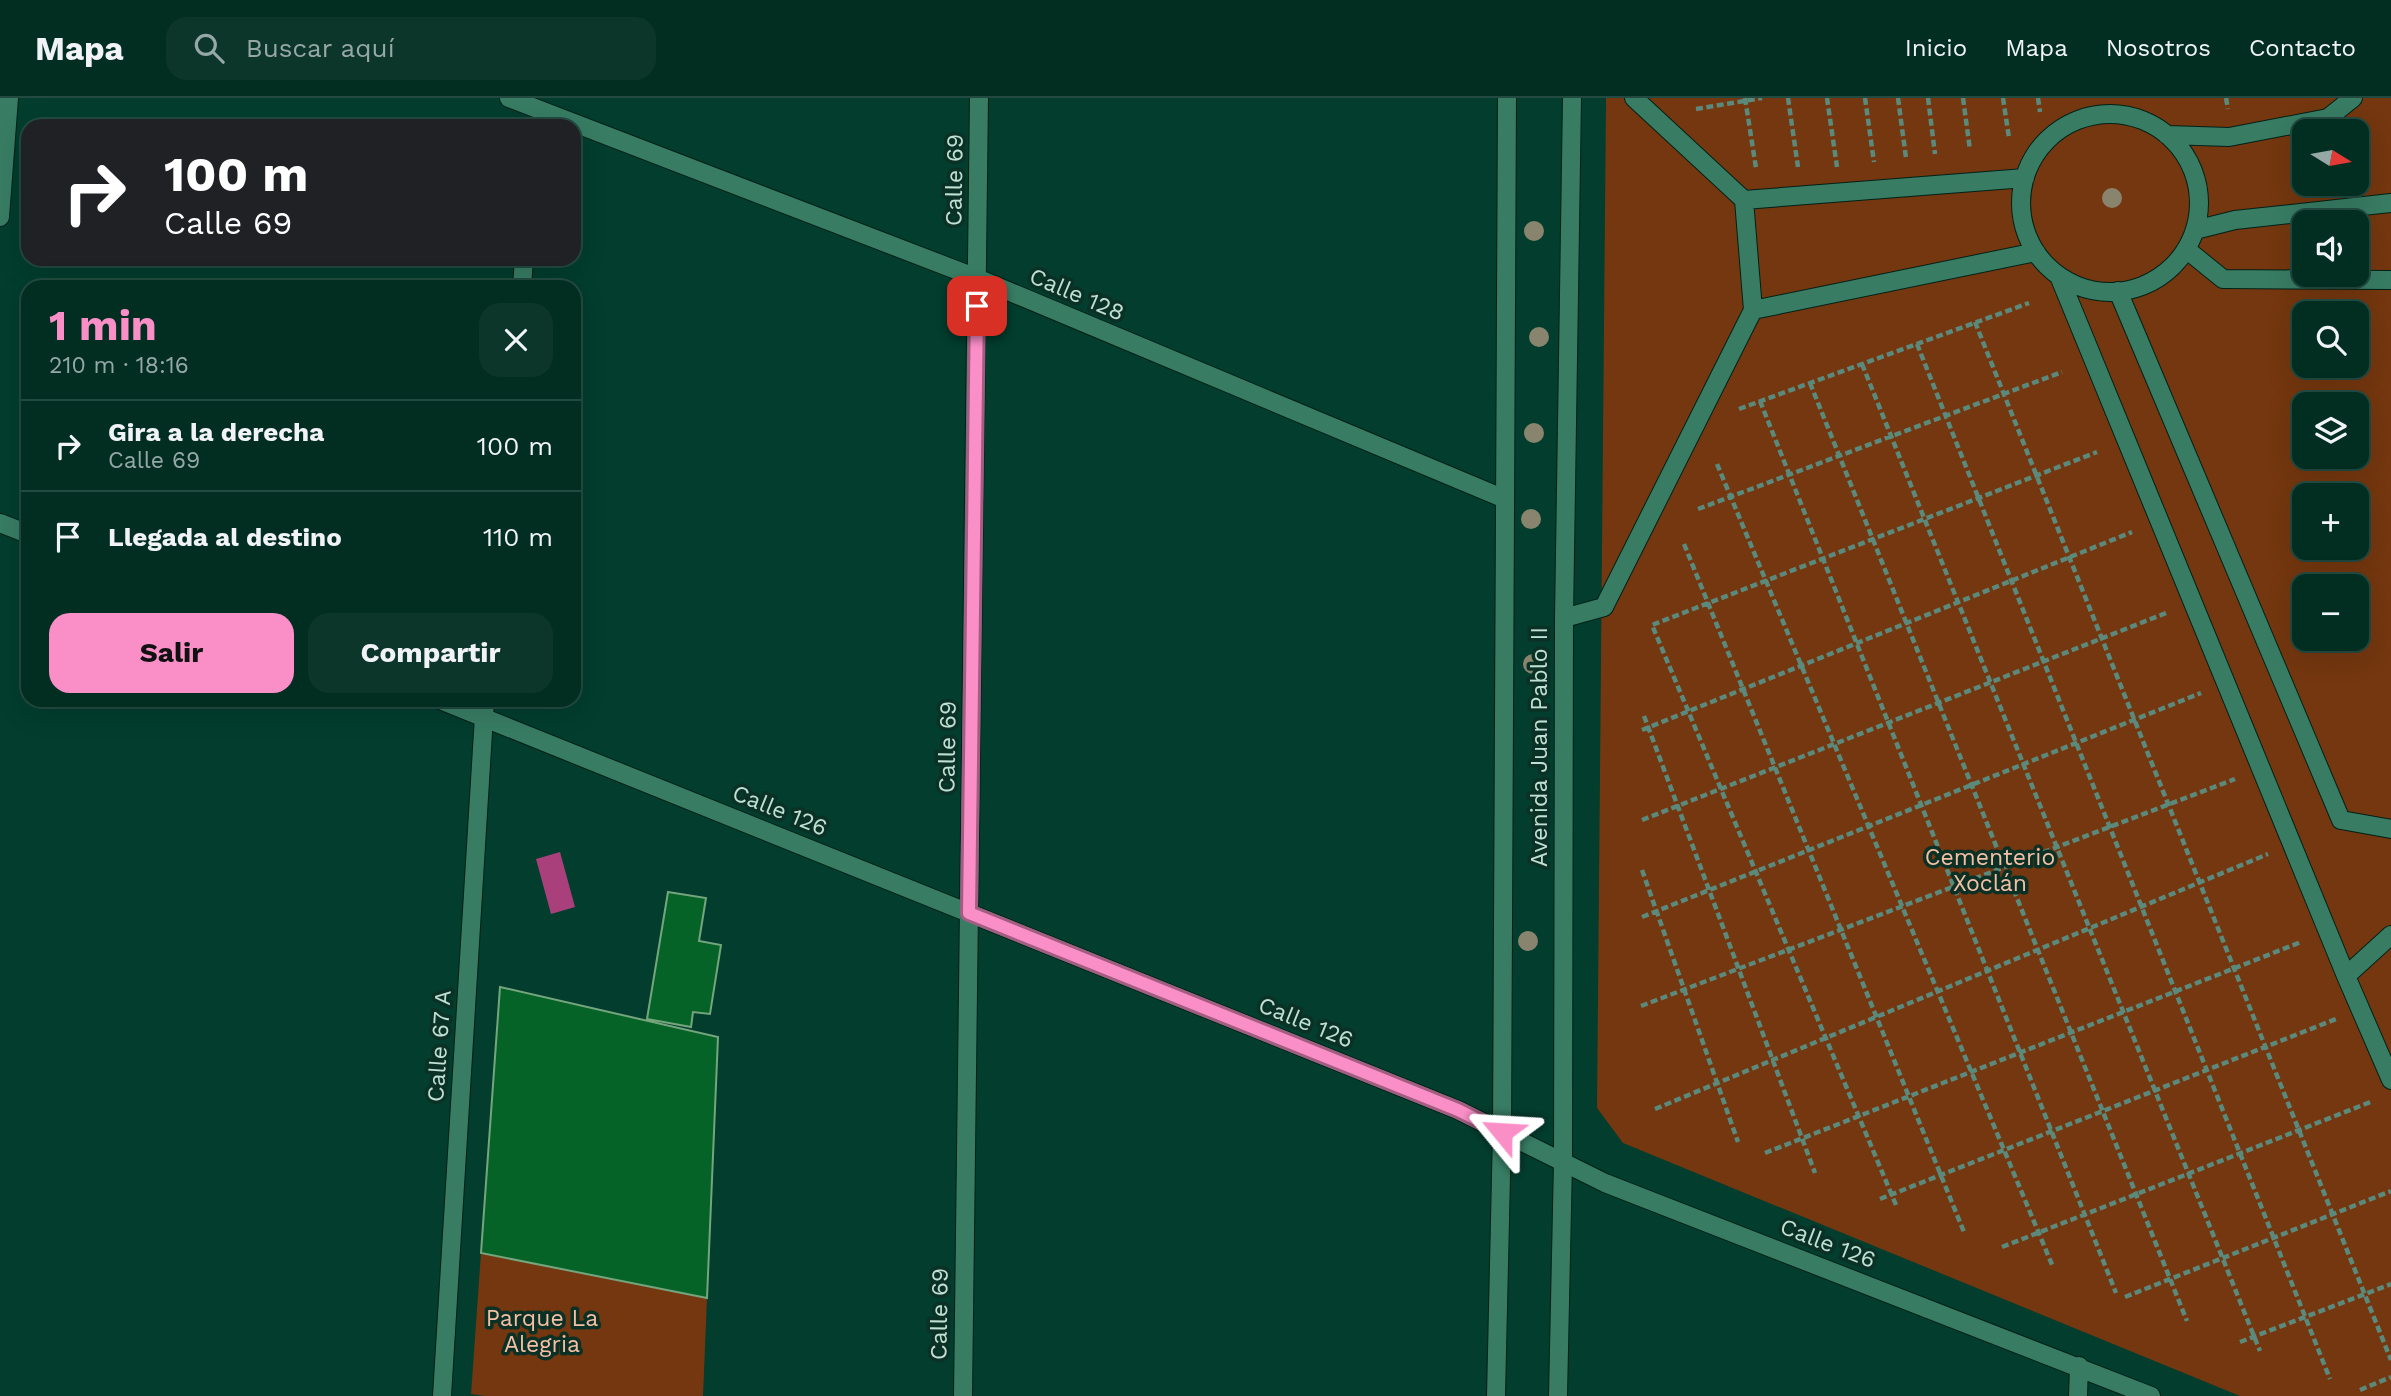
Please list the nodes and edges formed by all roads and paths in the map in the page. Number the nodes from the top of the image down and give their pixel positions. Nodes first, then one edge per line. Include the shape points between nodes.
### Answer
1 (9, 98) edge
2 (509, 98) edge
3 (979, 98) edge
4 (1507, 98) edge
5 (1572, 98) edge
6 (1634, 98) edge
7 (1762, 98) edge
8 (1788, 98) edge
9 (1827, 98) edge
10 (1865, 98) edge
11 (1899, 98) edge
12 (1928, 98) edge
13 (1963, 98) edge
14 (2003, 98) edge
15 (2038, 98) edge
16 (2226, 98) edge
17 (2353, 98) edge
18 (1745, 99) edge
19 (1696, 109) dead end
20 (2228, 109) dead end
21 (2040, 112) dead end
22 (537, 118) edge
23 (581, 134) edge
24 (2167, 135) junction
25 (2009, 138) dead end
26 (1970, 150) dead end
27 (1935, 154) dead end
28 (1906, 158) dead end
29 (1874, 162) dead end
30 (1837, 167) dead end
31 (1756, 168) dead end
32 (1799, 171) dead end
33 (2025, 178) junction
34 (1744, 200) junction
35 (2391, 202) edge
36 (0, 217) edge
37 (2195, 230) junction
38 (2186, 249) junction
39 (2036, 252) junction
40 (2059, 276) junction
41 (977, 278) junction
42 (2391, 280) edge
43 (2118, 291) junction
44 (2029, 303) dead end
45 (1752, 310) junction
46 (1975, 322) junction
47 (1917, 344) junction
48 (1862, 364) junction
49 (2062, 372) dead end
50 (1810, 383) junction
51 (2004, 394) junction
52 (1760, 401) junction
53 (1739, 409) dead end
54 (1946, 416) junction
55 (1891, 436) junction
56 (2096, 452) dead end
57 (1840, 456) junction
58 (1717, 464) dead end
59 (1790, 475) junction
60 (2037, 475) junction
61 (1731, 497) junction
62 (1978, 498) junction
63 (1505, 499) junction
64 (1698, 509) dead end
65 (1924, 519) junction
66 (0, 523) edge
67 (21, 531) edge
68 (2132, 532) dead end
69 (1873, 539) junction
70 (1684, 544) dead end
71 (2070, 557) junction
72 (1824, 559) junction
73 (1766, 581) junction
74 (2011, 581) junction
75 (1958, 603) junction
76 (1709, 604) junction
77 (2167, 612) dead end
78 (1564, 618) junction
79 (1907, 623) junction
80 (2102, 638) junction
81 (1857, 643) junction
82 (2043, 661) junction
83 (1801, 666) junction
84 (1990, 682) junction
85 (1743, 689) junction
86 (2202, 693) dead end
87 (1938, 703) junction
88 (484, 709) edge
89 (1688, 712) junction
90 (1644, 716) dead end
91 (2134, 719) junction
92 (1889, 723) junction
93 (1645, 729) junction
94 (2076, 743) junction
95 (1834, 744) junction
96 (2024, 764) junction
97 (1775, 767) junction
98 (2239, 777) dead end
99 (1971, 785) junction
100 (1721, 788) junction
101 (2168, 804) junction
102 (1922, 805) junction
103 (1677, 806) junction
104 (1642, 820) dead end
105 (1869, 826) junction
106 (2109, 826) junction
107 (2391, 829) edge
108 (2056, 846) junction
109 (1809, 850) junction
110 (2272, 853) dead end
111 (2004, 866) junction
112 (1642, 870) dead end
113 (1756, 871) junction
114 (2200, 883) junction
115 (1954, 886) junction
116 (1709, 890) junction
117 (1901, 906) junction
118 (2142, 907) junction
119 (1657, 911) junction
120 (969, 913) junction
121 (1642, 917) dead end
122 (1841, 929) junction
123 (2090, 929) junction
124 (2391, 935) edge
125 (2308, 939) dead end
126 (1789, 949) junction
127 (2038, 950) junction
128 (1738, 968) junction
129 (2234, 968) junction
130 (1988, 971) junction
131 (2346, 976) junction
132 (1684, 989) junction
133 (2175, 991) junction
134 (1938, 992) junction
135 (1641, 1006) dead end
136 (2123, 1012) junction
137 (1877, 1017) junction
138 (2340, 1018) dead end
139 (2071, 1032) junction
140 (1826, 1038) junction
141 (2266, 1047) junction
142 (2020, 1052) junction
143 (1773, 1060) junction
144 (2207, 1070) junction
145 (1971, 1072) junction
146 (2391, 1080) edge
147 (1717, 1083) junction
148 (2155, 1091) junction
149 (1909, 1096) junction
150 (2374, 1100) dead end
151 (1655, 1109) dead end
152 (2103, 1111) junction
153 (1859, 1116) junction
154 (2299, 1130) junction
155 (2052, 1131) junction
156 (1502, 1132) junction
157 (1802, 1138) junction
158 (1738, 1142) dead end
159 (2004, 1150) junction
160 (1765, 1153) dead end
161 (2241, 1153) junction
162 (1563, 1162) junction
163 (1815, 1173) dead end
164 (2189, 1174) junction
165 (1940, 1175) junction
166 (2391, 1191) edge
167 (2136, 1194) junction
168 (1892, 1195) junction
169 (1880, 1199) dead end
170 (1896, 1205) dead end
171 (2084, 1215) junction
172 (2333, 1215) junction
173 (1964, 1232) dead end
174 (2039, 1233) junction
175 (2274, 1238) junction
176 (2002, 1247) dead end
177 (2223, 1258) junction
178 (2053, 1268) dead end
179 (2170, 1279) junction
180 (2391, 1284) edge
181 (2116, 1293) dead end
182 (2364, 1294) junction
183 (2125, 1297) dead end
184 (2306, 1317) junction
185 (2187, 1321) dead end
186 (2254, 1337) junction
187 (2240, 1342) dead end
188 (2260, 1351) dead end
189 (2391, 1360) edge
190 (2078, 1366) junction
191 (2391, 1377) edge
192 (2330, 1379) dead end
193 (2360, 1390) dead end
194 (442, 1396) edge
195 (963, 1396) edge
196 (1496, 1396) edge
197 (1558, 1396) edge
198 (2078, 1396) edge
199 (2151, 1396) edge

1 - 36 street
2 - 22 street, Calle 128
3 - 41 street, Calle 69
4 - 63 street, Avenida Juan Pablo II
5 - 78 street, Avenida Juan Pablo II
6 - 34 street
7 - 18 path
8 - 32 path
9 - 30 path
10 - 29 path
11 - 28 path
12 - 27 path
13 - 26 path
14 - 25 path
15 - 21 path
16 - 20 path
17 - 24 street via 2328,118 2230,137
18 - 19 path
18 - 31 path
23 - 41 street, Calle 128
24 - 33 street via 2142,120 2123,116 2085,118 2058,130 2038,151
24 - 37 street via 2186,156 2196,182 2199,210
33 - 34 street
33 - 39 street via 2021,203 2025,229
34 - 45 street
35 - 37 street via 2235,220
37 - 38 street
38 - 42 street via 2223,279
38 - 43 street via 2152,282
39 - 40 street
39 - 45 street
40 - 43 street via 2081,288
40 - 131 street
41 - 63 street, Calle 128
41 - 120 street, Calle 69
43 - 107 street via 2341,820
44 - 46 path
45 - 78 street via 1604,607
46 - 47 path
46 - 51 path
47 - 48 path
47 - 54 path
48 - 50 path
48 - 55 path
49 - 51 path
50 - 52 path
50 - 57 path
51 - 54 path
51 - 60 path
52 - 53 path
52 - 59 path
54 - 55 path
54 - 62 path
55 - 57 path
55 - 65 path
56 - 60 path
57 - 59 path
57 - 69 path
58 - 61 path
59 - 61 path
59 - 72 path
60 - 62 path
60 - 71 path
61 - 64 path
61 - 73 path
62 - 65 path
62 - 74 path
63 - 156 street, Avenida Juan Pablo II
65 - 69 path
65 - 75 path
66 - 67 street
68 - 71 path
69 - 72 path
69 - 79 path
70 - 76 path
71 - 74 path
71 - 80 path
72 - 73 path
72 - 81 path
73 - 76 path
73 - 83 path
74 - 75 path
74 - 82 path
75 - 79 path
75 - 84 path
76 - 85 path
76 - 89 path via 1652,625
77 - 80 path
78 - 162 street, Avenida Juan Pablo II
79 - 81 path
79 - 87 path
80 - 82 path
80 - 91 path
81 - 83 path
81 - 92 path
82 - 84 path
82 - 94 path
83 - 85 path
83 - 95 path
84 - 87 path
84 - 96 path
85 - 89 path
85 - 97 path
86 - 91 path
87 - 92 path
87 - 99 path
88 - 120 street, Calle 126
88 - 194 street, Calle 67 A
89 - 93 path
89 - 100 path
90 - 93 path
91 - 94 path
91 - 101 path
92 - 95 path
92 - 102 path
93 - 103 path
94 - 96 path
94 - 106 path
95 - 97 path
95 - 105 path
96 - 99 path
96 - 108 path
97 - 100 path
97 - 109 path
98 - 101 path
99 - 102 path
99 - 111 path
100 - 103 path
100 - 113 path
101 - 106 path
101 - 114 path
102 - 105 path
102 - 115 path
103 - 104 path
103 - 116 path
105 - 109 path
105 - 117 path
106 - 108 path
106 - 118 path
108 - 111 path
108 - 123 path
109 - 113 path
109 - 122 path
110 - 114 path
111 - 115 path
111 - 127 path
112 - 119 path
113 - 116 path
113 - 126 path
114 - 118 path
114 - 129 path
115 - 117 path
115 - 130 path
116 - 119 path
116 - 128 path
117 - 122 path
117 - 134 path
118 - 123 path
118 - 133 path
119 - 121 path
119 - 132 path
120 - 156 street, Calle 126 via 1458,1110
120 - 195 street, Calle 69
122 - 126 path
122 - 137 path
123 - 127 path
123 - 136 path
124 - 131 street
125 - 129 path
126 - 128 path
126 - 140 path
127 - 130 path
127 - 139 path
128 - 132 path
128 - 143 path
129 - 133 path
129 - 141 path
130 - 134 path
130 - 142 path
131 - 146 street
132 - 135 path
132 - 147 path
133 - 136 path
133 - 144 path
134 - 137 path
134 - 145 path
136 - 139 path
136 - 148 path
137 - 140 path
137 - 149 path
138 - 141 path
139 - 142 path
139 - 152 path
140 - 143 path
140 - 153 path
141 - 144 path
141 - 154 path
142 - 145 path
142 - 155 path
143 - 147 path
143 - 157 path
144 - 148 path
144 - 161 path
145 - 149 path
145 - 159 path
147 - 151 path
147 - 158 path
148 - 152 path
148 - 164 path
149 - 153 path
149 - 165 path
150 - 154 path
152 - 155 path
152 - 167 path
153 - 157 path
153 - 168 path
154 - 161 path
154 - 172 path
155 - 159 path
155 - 171 path
156 - 162 street, Calle 126
156 - 196 street, Avenida Juan Pablo II
157 - 160 path
157 - 163 path
159 - 165 path
159 - 174 path
161 - 164 path
161 - 175 path
162 - 190 street, Calle 126 via 1618,1188
162 - 197 street, Avenida Juan Pablo II
164 - 167 path
164 - 177 path
165 - 168 path
165 - 173 path
166 - 172 path
167 - 171 path
167 - 179 path
168 - 169 path
168 - 170 path
171 - 174 path
171 - 181 path
172 - 175 path
172 - 182 path
174 - 176 path
174 - 178 path
175 - 177 path
175 - 184 path
177 - 179 path
177 - 186 path
179 - 183 path
179 - 185 path
180 - 182 path
182 - 184 path
182 - 189 path
184 - 186 path
184 - 192 path
186 - 187 path
186 - 188 path
190 - 198 street
190 - 199 street, Calle 126
191 - 193 path

